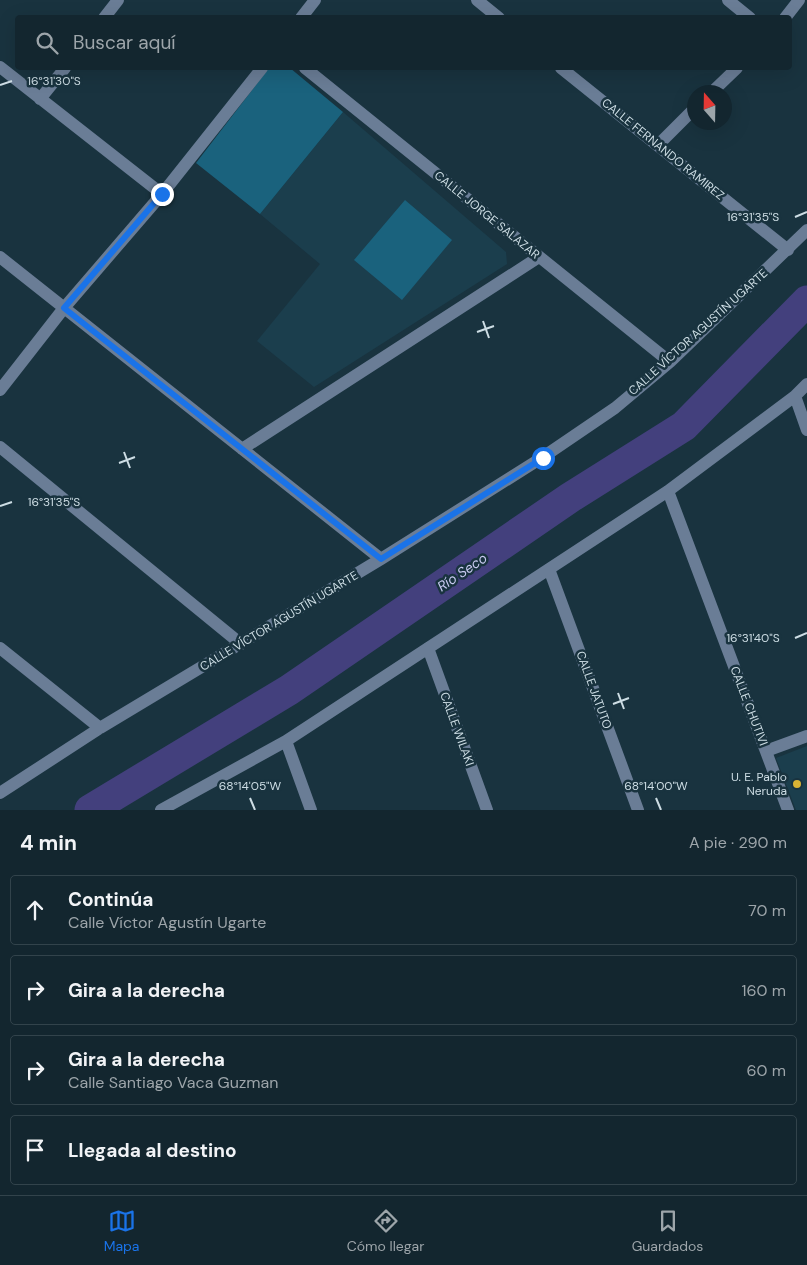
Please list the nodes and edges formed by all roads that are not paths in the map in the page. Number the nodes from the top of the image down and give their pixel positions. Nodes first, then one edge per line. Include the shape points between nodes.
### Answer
1 (118, 0) edge
2 (315, 0) edge
3 (477, 0) edge
4 (728, 0) edge
5 (798, 0) edge
6 (106, 15) edge
7 (303, 15) edge
8 (495, 15) edge
9 (746, 15) edge
10 (787, 15) edge
11 (0, 67) edge
12 (63, 70) edge
13 (260, 70) edge
14 (307, 70) edge
15 (564, 70) edge
16 (735, 70) edge
17 (719, 85) edge
18 (40, 99) junction
19 (687, 116) edge
20 (658, 145) junction
21 (162, 194) junction
22 (807, 230) edge
23 (788, 250) junction
24 (0, 257) edge
25 (539, 257) junction
26 (64, 308) junction
27 (670, 362) junction
28 (807, 384) edge
29 (0, 390) edge
30 (795, 396) junction
31 (807, 430) edge
32 (0, 447) edge
33 (242, 449) junction
34 (668, 491) junction
35 (381, 559) junction
36 (549, 569) junction
37 (241, 644) junction
38 (0, 648) edge
39 (428, 648) junction
40 (100, 728) junction
41 (807, 736) edge
42 (286, 741) junction
43 (766, 751) junction
44 (0, 793) edge
45 (161, 810) edge
46 (311, 810) edge
47 (487, 810) edge
48 (638, 810) edge
49 (788, 810) edge

1 - 6 street
2 - 7 street
3 - 8 street
4 - 9 street
5 - 10 street
11 - 18 street
12 - 18 street
13 - 21 street
14 - 25 street, CALLE JORGE SALAZAR
15 - 20 street, CALLE FERNANDO RAMIREZ
16 - 17 street
18 - 21 street
19 - 20 street
20 - 23 street, CALLE FERNANDO RAMIREZ
21 - 26 street
22 - 23 street, CALLE VÍCTOR AGUSTÍN UGARTE
23 - 27 street, CALLE VÍCTOR AGUSTÍN UGARTE
24 - 26 street
25 - 27 street, CALLE JORGE SALAZAR
25 - 33 street
26 - 29 street
26 - 33 street
27 - 35 street, CALLE VÍCTOR AGUSTÍN UGARTE via 615,408 543,458
28 - 30 street
30 - 31 street
30 - 34 street
32 - 37 street
33 - 35 street
34 - 36 street
34 - 43 street, CALLE CHUTIVI
35 - 37 street, CALLE VÍCTOR AGUSTÍN UGARTE
36 - 39 street
36 - 48 street, CALLE JATUTO
37 - 40 street, CALLE VÍCTOR AGUSTÍN UGARTE
38 - 40 street
39 - 42 street
39 - 47 street, CALLE WILAKI
40 - 44 street, CALLE VÍCTOR AGUSTÍN UGARTE
41 - 43 street
42 - 45 street
42 - 46 street
43 - 49 street, CALLE CHUTIVI

